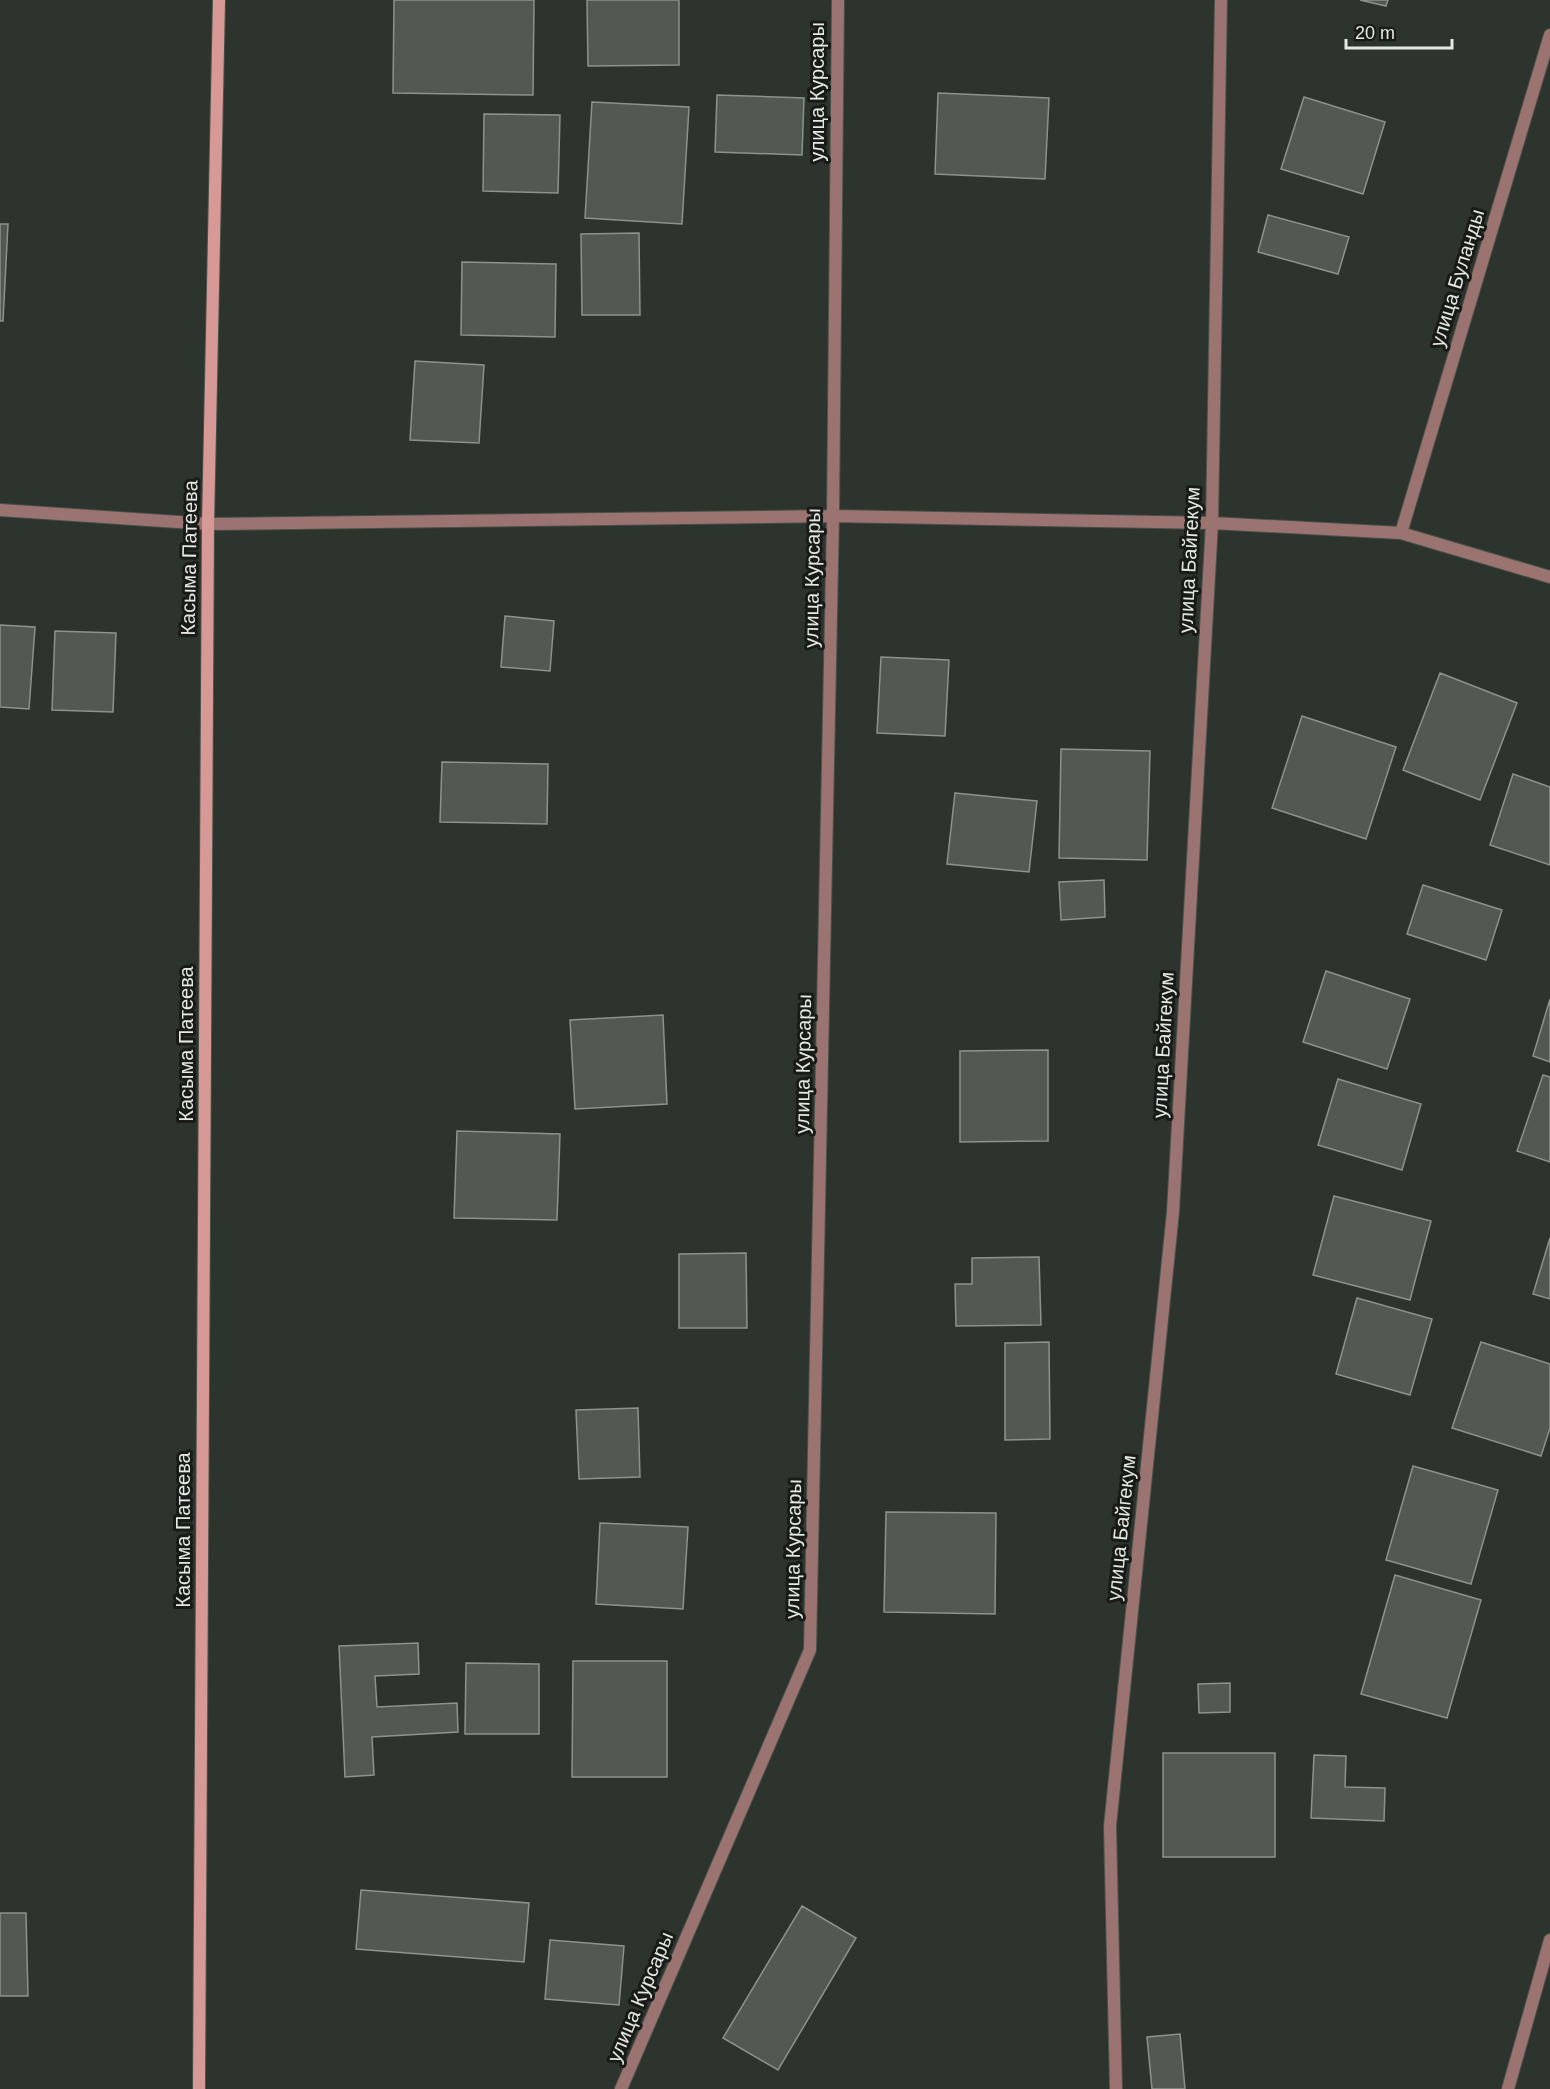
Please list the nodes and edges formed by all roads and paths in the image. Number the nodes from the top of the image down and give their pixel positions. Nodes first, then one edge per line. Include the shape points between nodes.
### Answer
1 (219, 0) edge
2 (838, 0) edge
3 (1221, 0) edge
4 (1550, 35) edge
5 (0, 510) edge
6 (833, 516) junction
7 (1212, 523) junction
8 (208, 524) junction
9 (1401, 533) junction
10 (1550, 577) edge
11 (1550, 1940) edge
12 (199, 2089) edge
13 (621, 2089) edge
14 (1116, 2089) edge
15 (1508, 2089) edge

1 - 8 main road, Касыма Патеева
2 - 6 street, улица Курсары
3 - 7 street, улица Байгекум
4 - 9 street, улица Буланды
5 - 8 street
6 - 7 street
6 - 8 street
6 - 13 street, улица Курсары via 810,1650
7 - 9 street
7 - 14 street, улица Байгекум via 1173,1212 1110,1826
8 - 12 main road, Касыма Патеева
9 - 10 street
11 - 15 street

